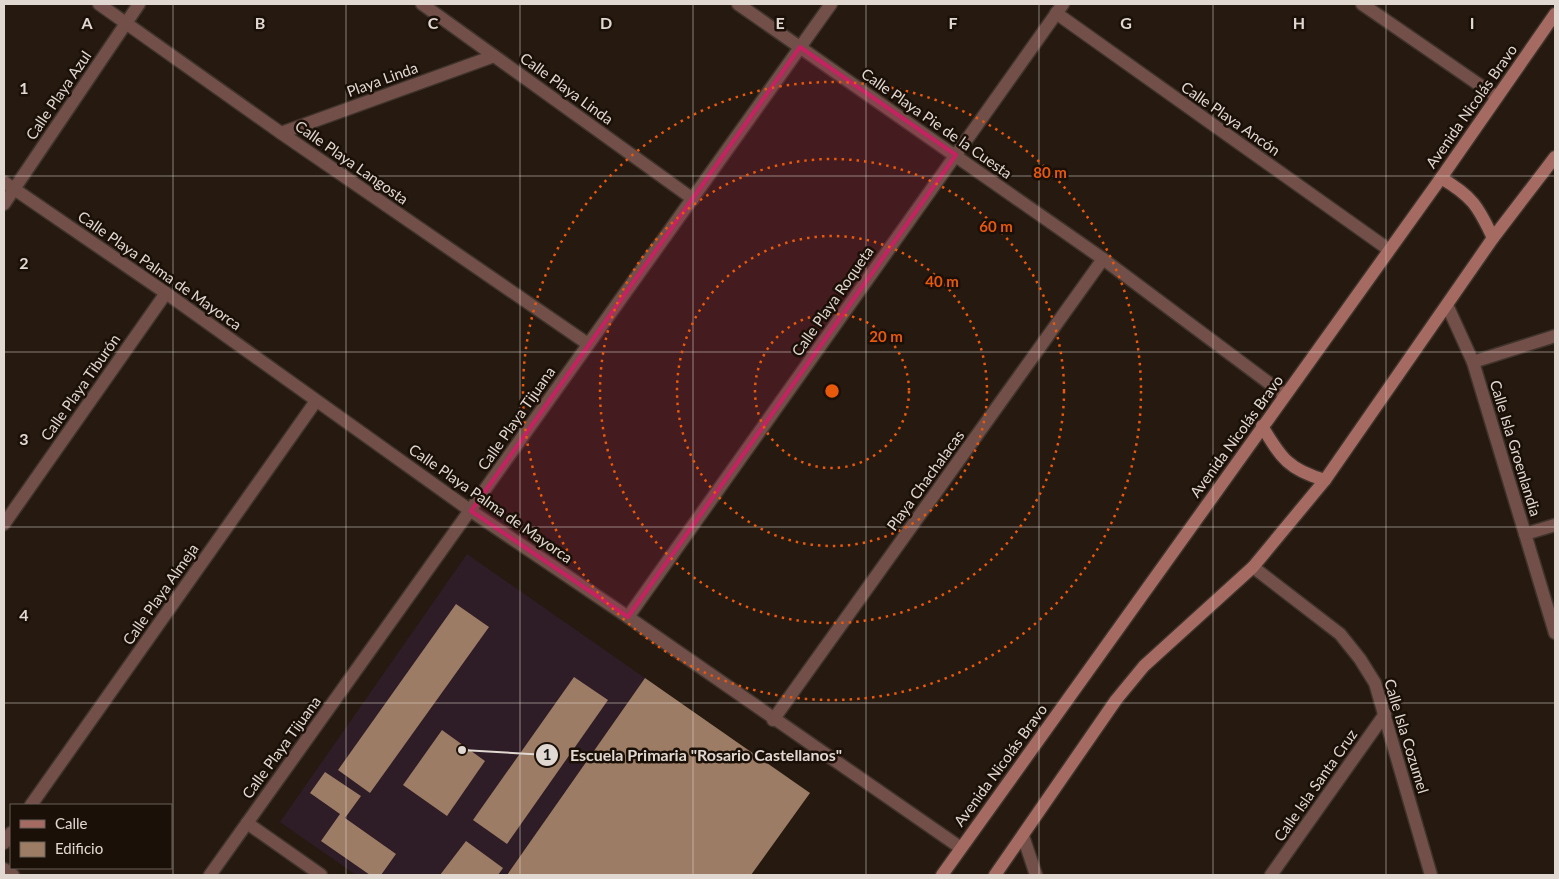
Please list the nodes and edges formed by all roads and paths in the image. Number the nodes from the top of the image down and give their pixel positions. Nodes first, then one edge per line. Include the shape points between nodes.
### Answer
1 (99, 4) edge
2 (139, 4) edge
3 (422, 4) edge
4 (738, 4) edge
5 (831, 4) edge
6 (1362, 4) edge
7 (1060, 9) edge
8 (1555, 14) edge
9 (125, 22) junction
10 (800, 47) junction
11 (494, 56) junction
12 (1497, 97) junction
13 (281, 133) junction
14 (956, 156) junction
15 (1555, 157) edge
16 (1441, 178) junction
17 (9, 186) edge
18 (693, 199) junction
19 (4, 204) edge
20 (1493, 238) junction
21 (1388, 249) junction
22 (1103, 259) junction
23 (166, 293) junction
24 (1447, 305) junction
25 (1555, 336) edge
26 (588, 344) junction
27 (1473, 362) junction
28 (1285, 395) junction
29 (316, 401) junction
30 (1262, 426) junction
31 (1325, 480) junction
32 (471, 511) junction
33 (4, 524) edge
34 (1555, 525) edge
35 (1525, 534) junction
36 (1253, 566) junction
37 (628, 617) junction
38 (1555, 633) edge
39 (1385, 714) junction
40 (773, 720) junction
41 (32, 804) edge
42 (247, 823) junction
43 (1023, 836) junction
44 (961, 848) junction
45 (4, 869) edge
46 (14, 875) edge
47 (210, 875) edge
48 (321, 875) edge
49 (942, 875) edge
50 (995, 875) edge
51 (1036, 875) edge
52 (1271, 875) edge
53 (1431, 875) edge

1 - 9 street, Calle Playa Langosta
2 - 9 street, Calle Playa Azul
3 - 11 street, Calle Playa Linda
4 - 10 street, Calle Playa Pie de la Cuesta
5 - 10 street, Calle Playa Tijuana
6 - 12 street
7 - 14 street, Calle Playa Roqueta
7 - 21 street, Calle Playa Ancón
8 - 12 street, Avenida Nicolás Bravo
9 - 13 street, Calle Playa Langosta
9 - 17 street, Calle Playa Azul
10 - 14 street, Calle Playa Pie de la Cuesta
10 - 18 street, Calle Playa Tijuana
11 - 13 street, Playa Linda
11 - 18 street, Calle Playa Linda
12 - 16 street, Avenida Nicolás Bravo
13 - 26 street, Calle Playa Langosta
14 - 22 street, Calle Playa Pie de la Cuesta
14 - 37 street, Calle Playa Roqueta
15 - 20 street
16 - 20 street via 1462,190 1478,207
16 - 21 street, Avenida Nicolás Bravo
17 - 19 street, Calle Playa Azul
17 - 23 street, Calle Playa Palma de Mayorca
18 - 26 street, Calle Playa Tijuana
20 - 24 street
21 - 28 street, Avenida Nicolás Bravo
22 - 28 street, Calle Playa Pie de la Cuesta
22 - 40 street, Playa Chachalacas
23 - 29 street, Calle Playa Palma de Mayorca
23 - 33 street, Calle Playa Tiburón
24 - 27 street, Calle Isla Groenlandia
24 - 31 street
25 - 27 street
26 - 32 street, Calle Playa Tijuana
27 - 35 street, Calle Isla Groenlandia
28 - 30 street, Avenida Nicolás Bravo
29 - 32 street, Calle Playa Palma de Mayorca
29 - 41 street, Calle Playa Almeja
30 - 31 street via 1279,455 1302,474
30 - 44 street, Avenida Nicolás Bravo
31 - 36 street
32 - 37 street, Calle Playa Palma de Mayorca
32 - 42 street, Calle Playa Tijuana
34 - 35 street
35 - 38 street, Calle Isla Groenlandia
36 - 39 street, Calle Isla Cozumel via 1340,634 1375,683
36 - 43 street via 1144,666 1116,700
37 - 40 street, Calle Playa Palma de Mayorca
39 - 52 street, Calle Isla Santa Cruz
39 - 53 street, Calle Isla Cozumel
40 - 44 street, Calle Playa Palma de Mayorca
42 - 47 street, Calle Playa Tijuana
42 - 48 street
43 - 50 street
43 - 51 street
44 - 49 street, Avenida Nicolás Bravo
45 - 46 street

